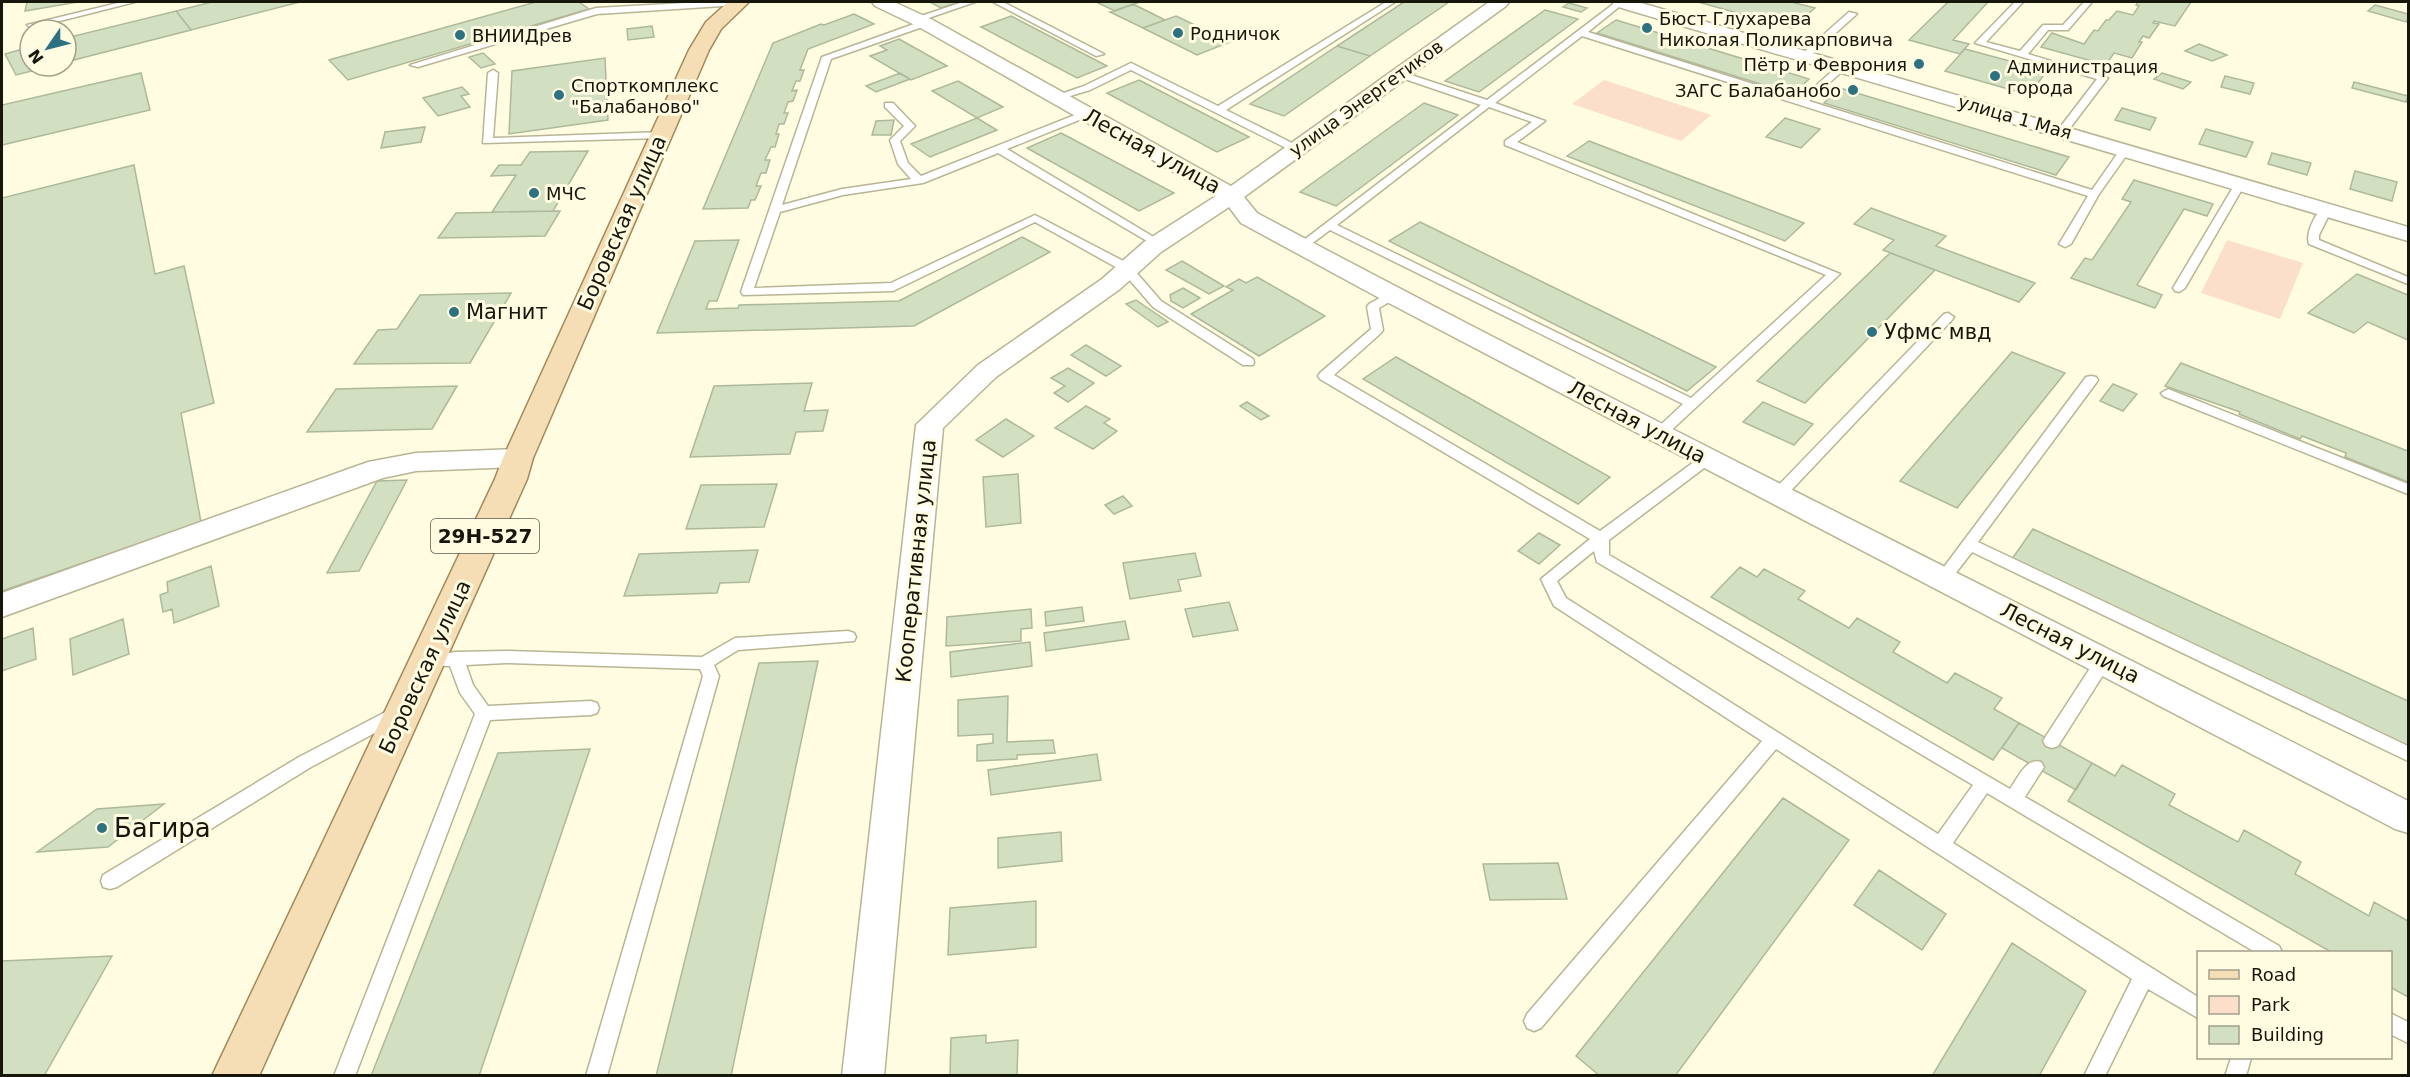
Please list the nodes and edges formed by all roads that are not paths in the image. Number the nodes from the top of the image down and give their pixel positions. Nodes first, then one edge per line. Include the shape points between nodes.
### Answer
1 (131, 2) edge
2 (739, 2) edge
3 (881, 2) edge
4 (971, 2) edge
5 (997, 2) edge
6 (1391, 2) edge
7 (1500, 2) edge
8 (1621, 2) edge
9 (2019, 2) edge
10 (2088, 2) edge
11 (1852, 14) dead end
12 (62, 18) edge
13 (921, 21) junction
14 (1581, 33) junction
15 (1099, 54) dead end
16 (1806, 55) junction
17 (2022, 55) junction
18 (415, 65) dead end
19 (1843, 66) junction
20 (493, 73) dead end
21 (1399, 74) junction
22 (1057, 97) junction
23 (1803, 102) junction
24 (1488, 103) junction
25 (889, 105) dead end
26 (1220, 110) junction
27 (1085, 114) junction
28 (2063, 130) junction
29 (662, 135) junction
30 (1296, 148) junction
31 (999, 149) junction
32 (2126, 149) junction
33 (919, 181) junction
34 (2240, 184) junction
35 (1231, 195) junction
36 (2094, 195) junction
37 (2326, 209) junction
38 (775, 210) junction
39 (1329, 225) junction
40 (2409, 234) edge
41 (1156, 242) junction
42 (2065, 244) dead end
43 (1302, 246) junction
44 (1125, 267) junction
45 (2409, 281) edge
46 (2180, 288) dead end
47 (1392, 295) junction
48 (1948, 317) dead end
49 (1248, 362) dead end
50 (2091, 380) dead end
51 (2168, 393) dead end
52 (1691, 403) junction
53 (1659, 434) junction
54 (518, 458) junction
55 (1707, 459) junction
56 (2409, 489) edge
57 (1778, 495) junction
58 (1601, 538) junction
59 (1969, 544) junction
60 (1943, 579) junction
61 (2, 605) edge
62 (848, 637) dead end
63 (441, 659) junction
64 (2104, 660) junction
65 (705, 663) junction
66 (407, 708) junction
67 (591, 708) dead end
68 (484, 713) junction
69 (1775, 738) junction
70 (2052, 741) dead end
71 (2409, 754) edge
72 (2035, 767) dead end
73 (1984, 783) junction
74 (2013, 800) junction
75 (2409, 818) edge
76 (1941, 845) junction
77 (111, 881) dead end
78 (2269, 951) edge
79 (2144, 976) junction
80 (2197, 1007) edge
81 (1534, 1021) dead end
82 (2392, 1024) edge
83 (2409, 1033) edge
84 (2241, 1059) edge
85 (235, 1076) edge
86 (345, 1076) edge
87 (596, 1076) edge
88 (863, 1076) edge
89 (2094, 1076) edge
90 (2235, 1076) edge

1 - 12 lane
2 - 18 lane via 596,12
2 - 29 main road, Боровская улица / 29Н-527 via 721,16 699,50
3 - 13 street, Лесная улица
4 - 13 lane
5 - 15 lane
6 - 26 lane
7 - 21 street, улица Энергетиков
8 - 14 lane
8 - 16 street, улица 1 Мая
9 - 17 lane via 1980,43
10 - 17 lane via 2065,28 2046,27
11 - 16 lane
13 - 22 street, Лесная улица
13 - 38 lane via 827,57
14 - 23 lane
14 - 24 lane
16 - 19 street, улица 1 Мая
17 - 28 lane via 2103,78
19 - 23 lane
19 - 28 street, улица 1 Мая
20 - 29 lane via 487,141
21 - 24 lane
21 - 30 street, улица Энергетиков
22 - 26 lane via 1087,88 1131,66
22 - 27 street, Лесная улица
23 - 36 lane
24 - 39 lane
24 - 52 lane via 1540,121 1509,143 1834,274
25 - 33 lane via 910,126 895,140 903,164
26 - 30 lane
27 - 31 lane
27 - 35 street, Лесная улица
28 - 32 street, улица 1 Мая
29 - 54 main road, Боровская улица / 29Н-527
30 - 35 street, улица Энергетиков
31 - 33 lane
31 - 41 lane
32 - 34 street, улица 1 Мая
32 - 36 lane
33 - 38 lane via 842,192
34 - 37 street, улица 1 Мая
34 - 46 lane
35 - 41 street, Кооперативная улица
35 - 43 street, Лесная улица via 1249,218
36 - 42 lane
37 - 40 street, улица 1 Мая
37 - 45 lane via 2313,242
38 - 44 lane via 747,292 893,287 1035,218
39 - 43 lane
39 - 52 lane
41 - 44 street, Кооперативная улица
43 - 47 street, Лесная улица
44 - 49 lane via 1156,304
44 - 88 street, Кооперативная улица via 1110,284 987,371 930,425
47 - 53 street, Лесная улица
47 - 58 lane via 1373,307 1377,330 1325,376
48 - 57 lane
50 - 59 lane
51 - 56 lane
52 - 53 lane
53 - 55 street, Лесная улица
54 - 61 street via 416,462 378,469
54 - 63 main road, Боровская улица / 29Н-527
55 - 57 street, Лесная улица
55 - 58 lane
57 - 60 street, Лесная улица
58 - 69 lane via 1549,579 1560,602
58 - 73 lane via 1602,558
59 - 60 lane
59 - 71 lane
60 - 64 street, Лесная улица
62 - 65 lane via 735,644
63 - 65 lane
63 - 66 main road, Боровская улица / 29Н-527
63 - 68 lane
64 - 70 lane
64 - 75 street, Лесная улица
65 - 87 lane via 711,676
66 - 77 lane via 305,762
66 - 85 main road, Боровская улица / 29Н-527
67 - 68 lane
68 - 86 lane
69 - 76 lane
69 - 81 lane
72 - 74 lane
73 - 74 lane
73 - 76 lane
74 - 78 lane
76 - 79 lane
79 - 80 lane
79 - 89 lane
82 - 83 lane
84 - 90 lane

